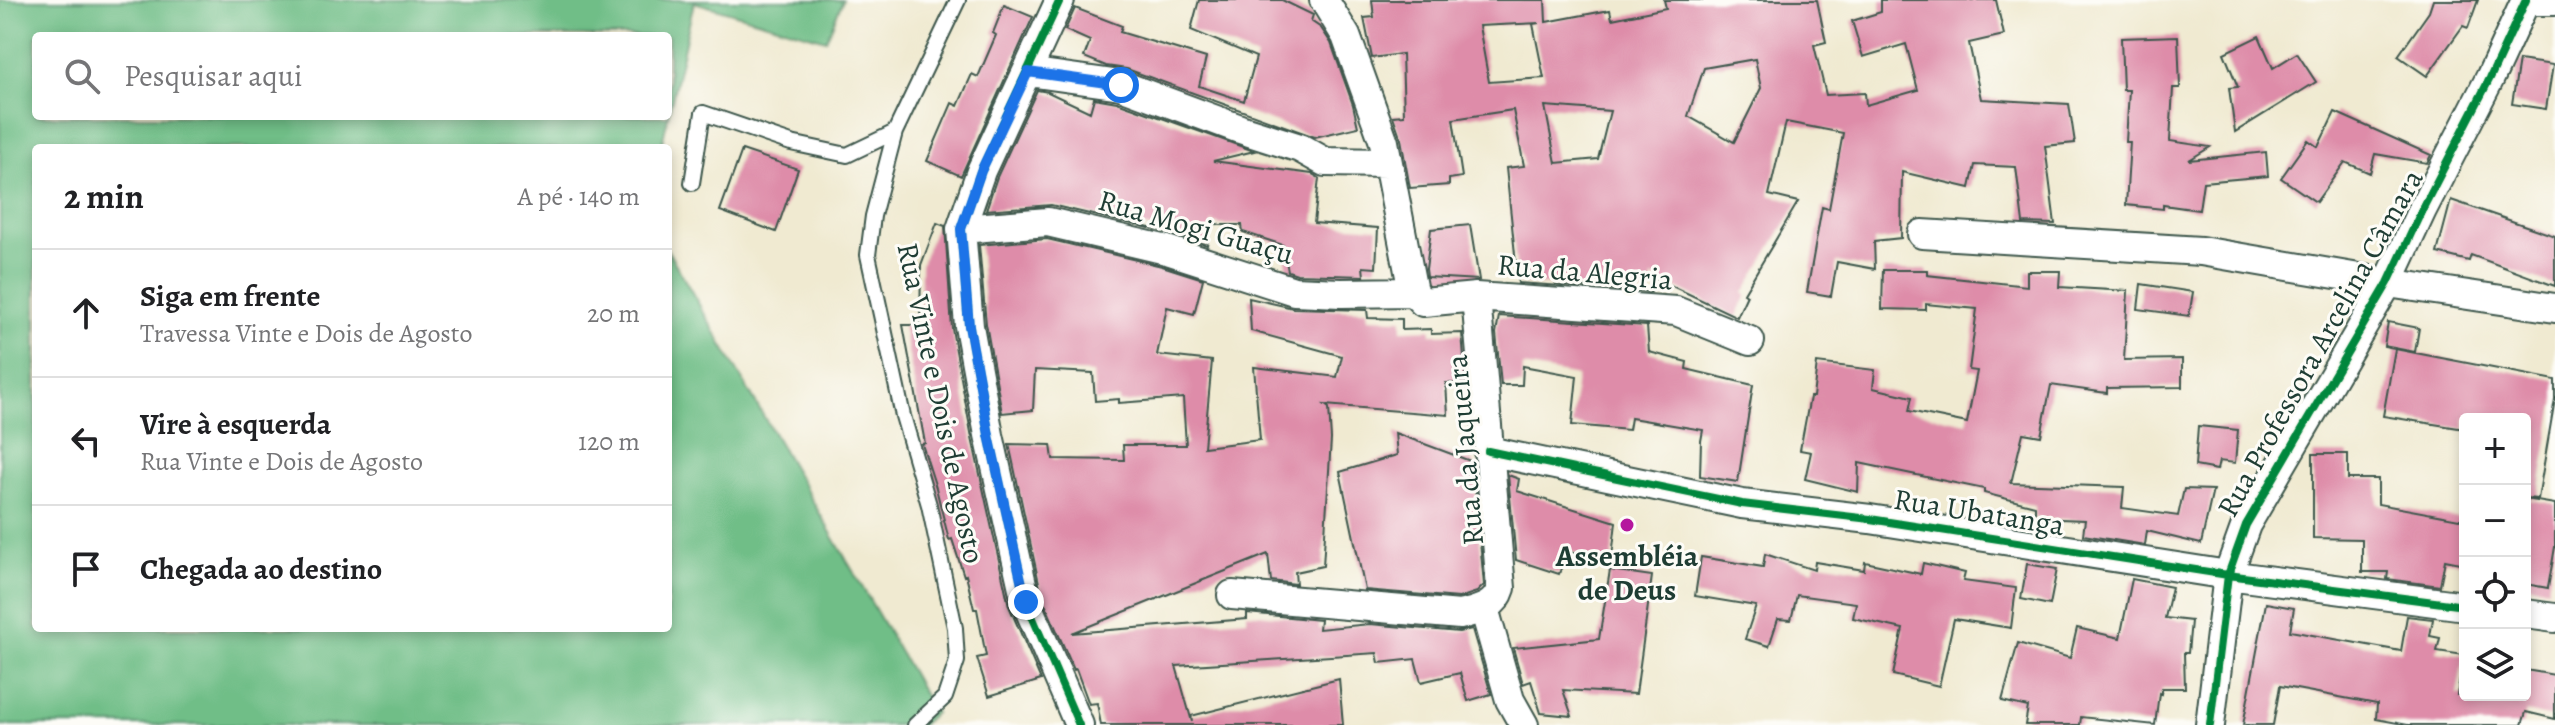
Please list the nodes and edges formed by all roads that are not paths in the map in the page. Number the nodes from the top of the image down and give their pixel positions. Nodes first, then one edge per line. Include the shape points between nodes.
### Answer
1 (958, 0) edge
2 (1060, 0) edge
3 (1324, 0) edge
4 (2526, 0) edge
5 (2555, 1) edge
6 (1028, 72) junction
7 (895, 132) junction
8 (1388, 163) junction
9 (692, 183) dead end
10 (961, 229) junction
11 (1922, 234) dead end
12 (2388, 283) junction
13 (1413, 292) junction
14 (1476, 297) junction
15 (2555, 308) edge
16 (1750, 341) dead end
17 (1488, 451) junction
18 (2228, 575) junction
19 (1232, 595) dead end
20 (1491, 603) junction
21 (2459, 605) edge
22 (2531, 615) edge
23 (2555, 618) edge
24 (915, 725) edge
25 (1079, 725) edge
26 (1524, 725) edge
27 (2210, 725) edge

1 - 7 lane, Rua Vinte e Dois de Agosto
2 - 6 street, Rua Vinte e Dois de Agosto
3 - 8 street via 1346,36
4 - 5 street
4 - 12 street, Rua Professora Arcelina Câmara
6 - 8 street via 1121,85 1300,148 1325,162
6 - 10 street, Rua Vinte e Dois de Agosto via 981,171
7 - 9 lane via 847,155 791,143 703,113
7 - 24 lane, Rua Vinte e Dois de Agosto via 868,255 903,416 929,505 957,661 945,697
8 - 13 street
10 - 13 street, Rua Mogi Guaçu via 1048,222 1167,250 1294,291
10 - 25 street, Rua Vinte e Dois de Agosto via 969,326 1026,602
11 - 12 street via 2201,251
12 - 15 street
12 - 18 street, Rua Professora Arcelina Câmara via 2261,496
13 - 14 street, Rua da Alegria via 1423,302
14 - 16 street, Rua da Alegria via 1676,311
14 - 17 street, Rua da Jaqueira
17 - 18 street, Rua Ubatanga via 1742,504
17 - 20 street, Rua da Jaqueira via 1501,588
18 - 21 street, Rua Ubatanga
18 - 27 street, Rua Professora Arcelina Câmara
19 - 20 street via 1460,615
20 - 26 street, Rua da Jaqueira via 1510,700
22 - 23 street

